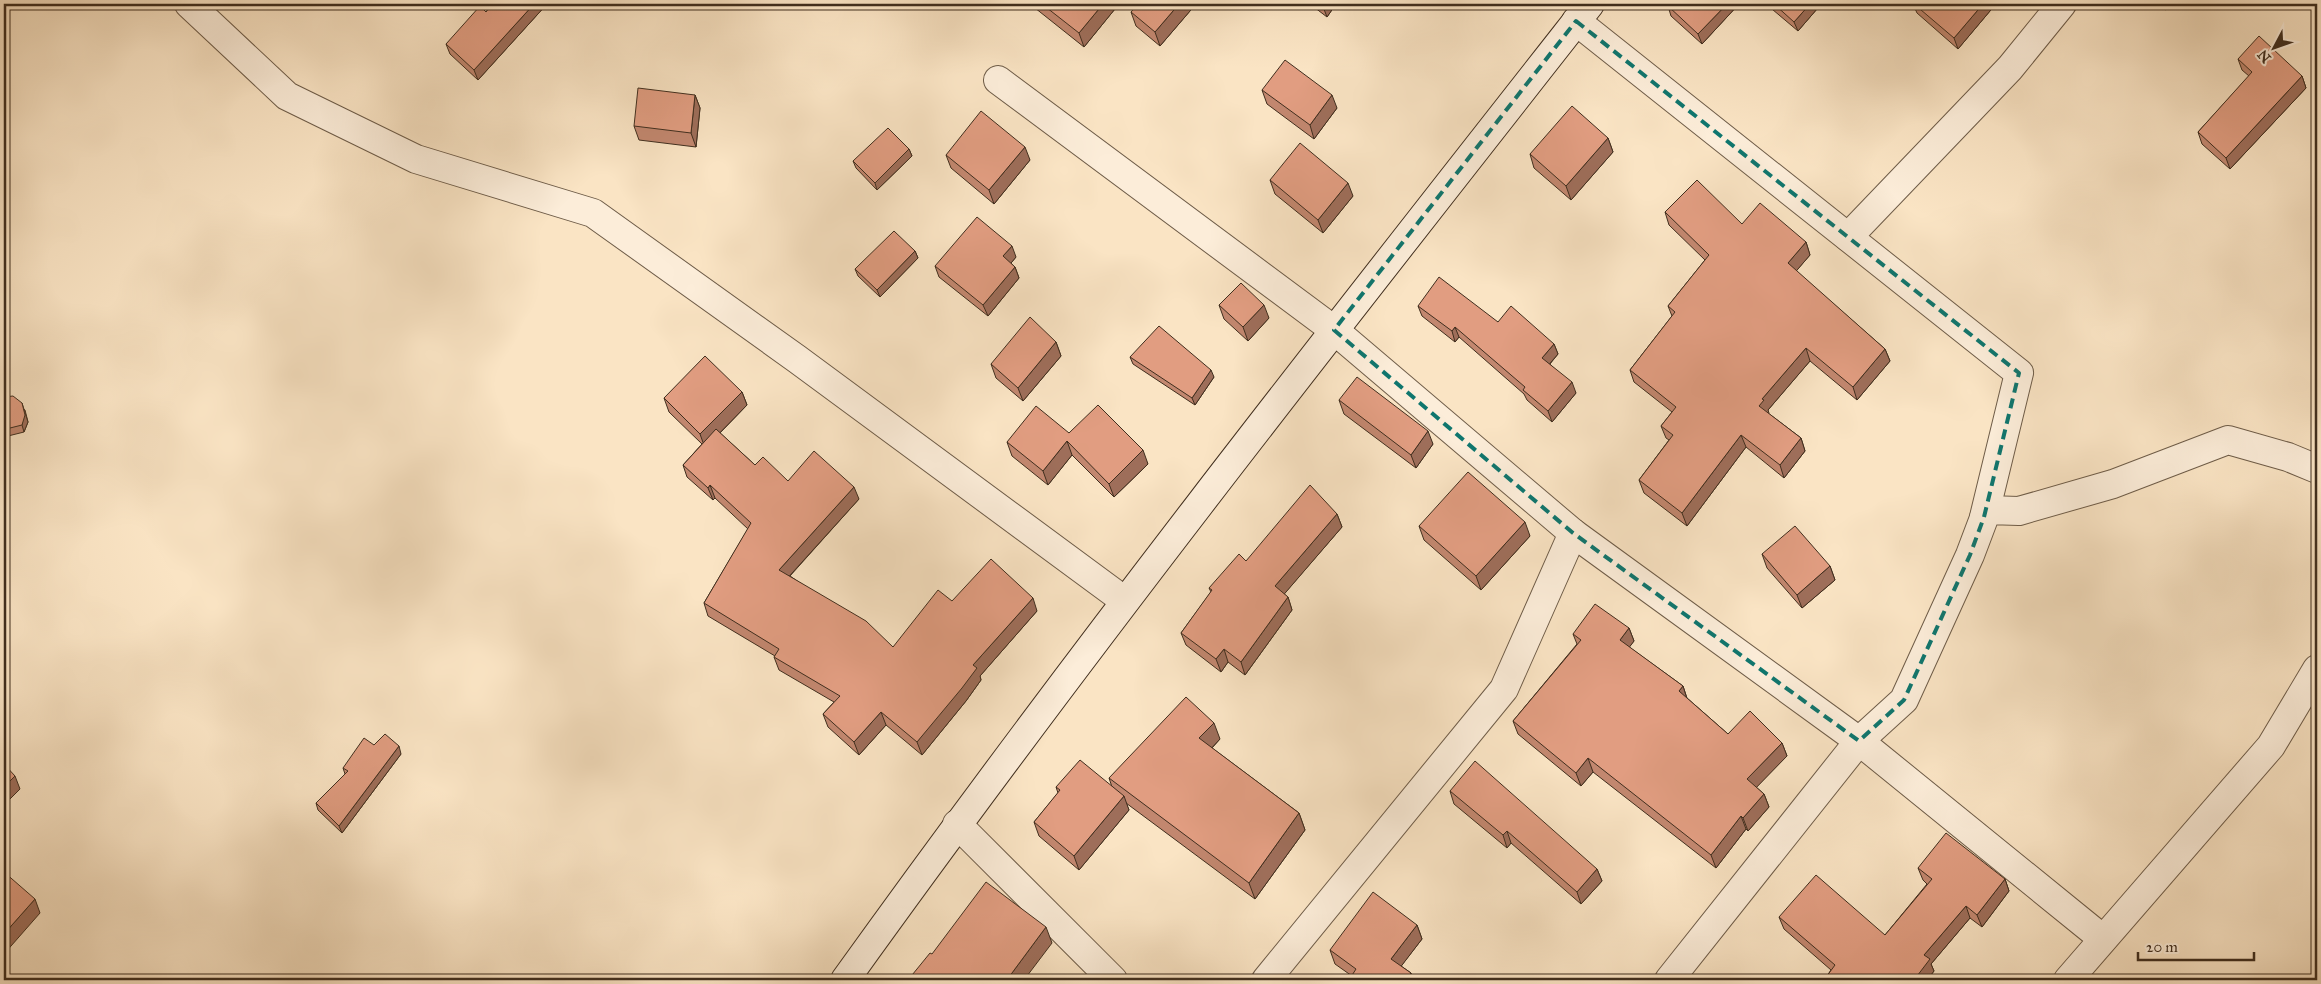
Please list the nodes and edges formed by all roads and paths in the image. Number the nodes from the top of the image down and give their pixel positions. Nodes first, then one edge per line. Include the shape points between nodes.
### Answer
1 (188, 4) edge
2 (2062, 4) edge
3 (1583, 12) edge
4 (998, 80) dead end
5 (1848, 237) junction
6 (1334, 330) junction
7 (2317, 469) edge
8 (1984, 517) junction
9 (1573, 533) junction
10 (1126, 601) junction
11 (2317, 669) edge
12 (1859, 741) junction
13 (957, 824) junction
14 (2103, 939) junction
15 (845, 980) edge
16 (1113, 980) edge
17 (1266, 980) edge
18 (1668, 980) edge
19 (2068, 980) edge

1 - 10 street via 287,96 416,159 593,213
2 - 5 street via 2010,68
3 - 5 street
3 - 6 street
4 - 6 street
5 - 8 street via 2019,373
6 - 9 street
6 - 10 street
7 - 8 street via 2228,440 2113,484 2020,511 1987,510
8 - 12 street via 1970,556 1904,700
9 - 12 street
9 - 17 street via 1504,689
10 - 13 street
11 - 14 street via 2270,746
12 - 14 street
12 - 18 street
13 - 15 street
13 - 16 street
14 - 19 street

